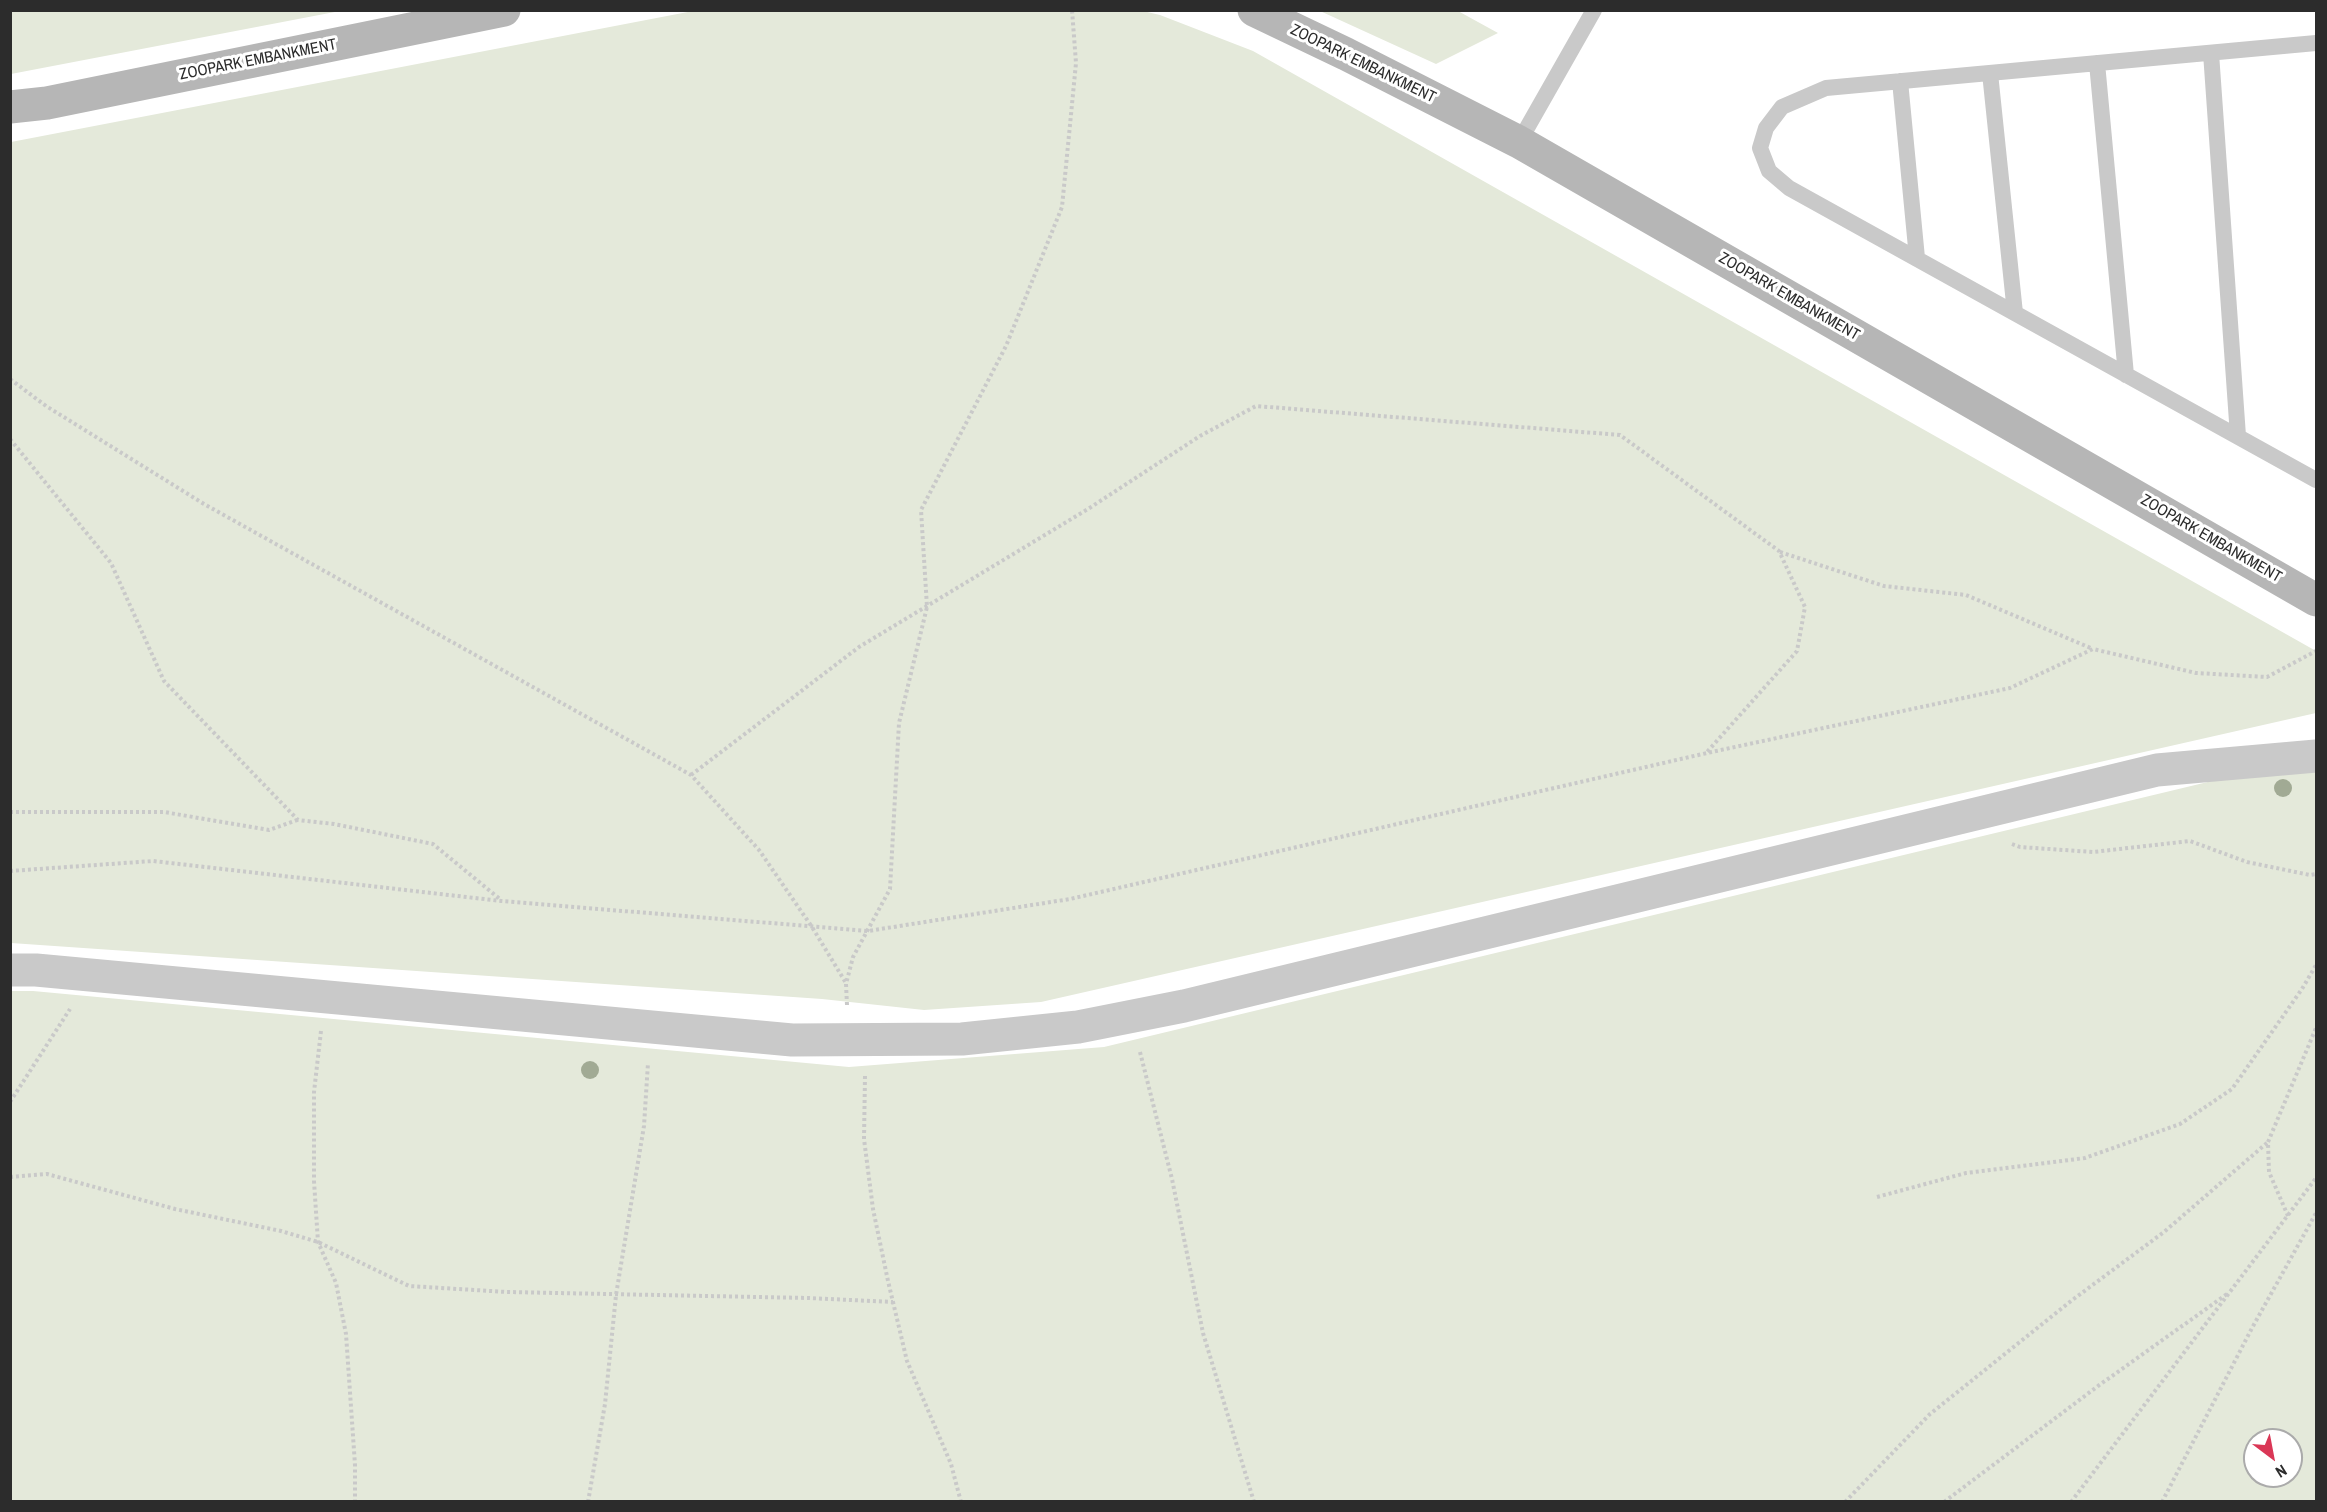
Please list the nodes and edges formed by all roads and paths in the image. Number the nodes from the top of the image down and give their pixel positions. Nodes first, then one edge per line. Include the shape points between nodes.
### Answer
1 (504, 10) edge
2 (1072, 10) edge
3 (1254, 10) edge
4 (1594, 10) edge
5 (2316, 43) edge
6 (2211, 53) junction
7 (2097, 63) junction
8 (1990, 73) junction
9 (1900, 81) junction
10 (10, 107) edge
11 (1519, 142) junction
12 (1917, 258) junction
13 (2015, 313) junction
14 (2126, 375) junction
15 (10, 379) edge
16 (2238, 436) junction
17 (10, 439) edge
18 (2316, 480) edge
19 (1779, 551) junction
20 (2316, 600) edge
21 (927, 607) junction
22 (2093, 649) junction
23 (2316, 651) edge
24 (1707, 753) junction
25 (2316, 756) edge
26 (691, 775) junction
27 (10, 812) edge
28 (298, 820) junction
29 (2010, 843) dead end
30 (10, 871) edge
31 (2316, 874) edge
32 (501, 901) junction
33 (812, 927) junction
34 (868, 931) junction
35 (2316, 965) edge
36 (10, 970) edge
37 (92, 976) junction
38 (846, 984) junction
39 (324, 998) junction
40 (1131, 1017) junction
41 (651, 1027) junction
42 (2316, 1028) edge
43 (866, 1040) junction
44 (10, 1102) edge
45 (2268, 1142) junction
46 (10, 1177) edge
47 (2316, 1178) edge
48 (1877, 1197) dead end
49 (2316, 1213) edge
50 (2288, 1216) junction
51 (318, 1242) junction
52 (2230, 1292) junction
53 (616, 1295) junction
54 (893, 1302) junction
55 (355, 1502) edge
56 (588, 1502) edge
57 (962, 1502) edge
58 (1254, 1502) edge
59 (1845, 1502) edge
60 (1944, 1502) edge
61 (2071, 1502) edge
62 (2162, 1502) edge

1 - 10 main road, ZOOPARK EMBANKMENT via 47,103
2 - 21 path via 1076,63 1062,207 1006,346 921,510
3 - 11 main road, ZOOPARK EMBANKMENT
4 - 11 lane
5 - 6 lane
6 - 7 lane
6 - 16 lane
7 - 8 lane
7 - 14 lane
8 - 9 lane
8 - 13 lane
9 - 12 lane
9 - 12 lane via 1826,88 1782,106 1766,128 1760,148 1769,171 1789,188
11 - 20 main road, ZOOPARK EMBANKMENT
12 - 13 lane
13 - 14 lane
14 - 16 lane
15 - 26 path via 46,406 204,504
16 - 18 lane
17 - 28 path via 111,563 164,681
19 - 21 path via 1620,435 1256,406 1200,436
19 - 22 path via 1884,586 1966,595
19 - 24 path via 1805,607 1797,651
21 - 26 path via 859,646
21 - 34 path via 899,723 890,889
22 - 23 path via 2196,673 2267,677
22 - 24 path via 2010,688
24 - 34 path via 1070,899
25 - 40 street via 2157,771
26 - 33 path via 759,850
27 - 28 path via 164,812 269,830
28 - 32 path via 433,844
29 - 31 path via 2092,852 2190,841 2247,862
30 - 32 path via 153,861
32 - 33 path
33 - 34 path
33 - 38 path
34 - 38 path via 853,957
35 - 48 path via 2232,1089 2180,1124 2085,1158 1966,1173
36 - 37 street
37 - 39 street
37 - 44 path
38 - 43 path via 847,1008
39 - 41 street
39 - 51 path via 314,1092
40 - 43 street via 1078,1027 962,1039
40 - 58 path via 1172,1179 1203,1333
41 - 43 street via 792,1040
41 - 53 path via 644,1126
42 - 45 path
43 - 54 path via 864,1139 873,1209
45 - 50 path via 2269,1172
45 - 59 path via 2164,1232 2071,1300 1930,1414
46 - 51 path via 46,1174
47 - 50 path
49 - 62 path
50 - 52 path
51 - 53 path via 409,1286
51 - 55 path via 336,1282 346,1334
52 - 60 path
52 - 61 path
53 - 54 path
53 - 56 path via 605,1404
54 - 57 path via 907,1361 951,1464

